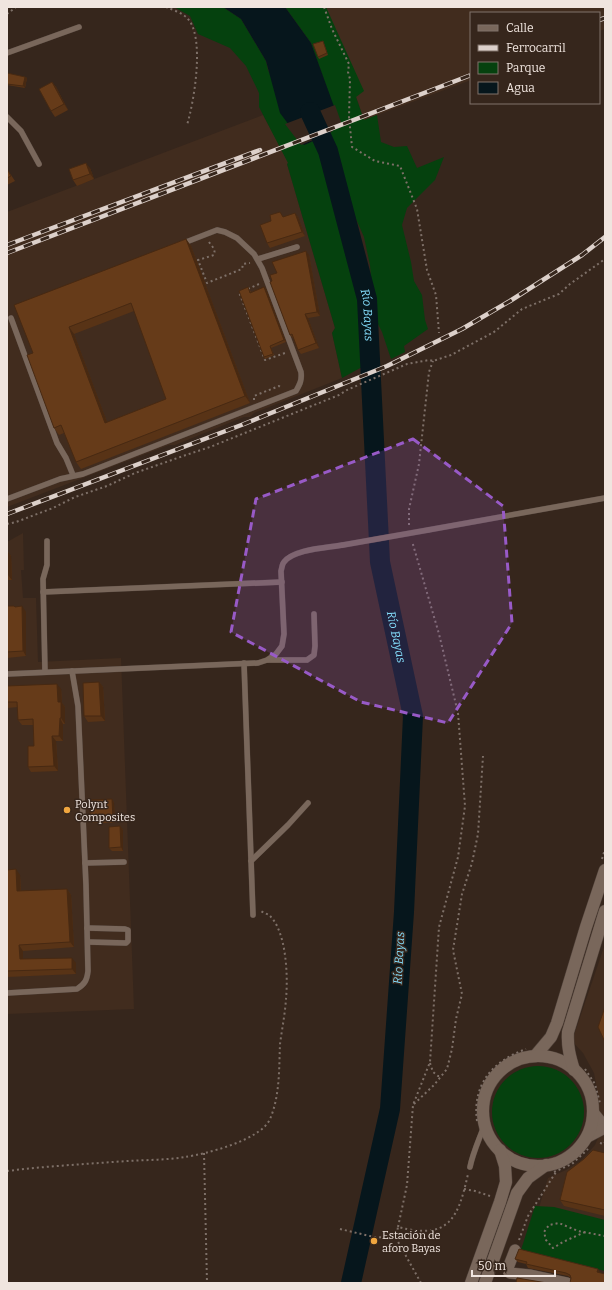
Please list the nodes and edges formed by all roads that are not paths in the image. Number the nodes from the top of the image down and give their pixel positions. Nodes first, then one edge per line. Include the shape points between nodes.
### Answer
1 (79, 27) dead end
2 (7, 53) edge
3 (7, 117) edge
4 (39, 164) dead end
5 (173, 247) edge
6 (297, 247) dead end
7 (258, 260) junction
8 (11, 318) dead end
9 (73, 475) junction
10 (605, 498) edge
11 (7, 499) edge
12 (46, 542) dead end
13 (282, 582) junction
14 (43, 592) junction
15 (314, 614) dead end
16 (267, 660) junction
17 (244, 663) junction
18 (72, 671) junction
19 (45, 672) junction
20 (7, 674) edge
21 (308, 803) dead end
22 (251, 861) junction
23 (124, 862) dead end
24 (85, 863) junction
25 (605, 870) edge
26 (605, 911) edge
27 (253, 915) dead end
28 (87, 928) junction
29 (88, 942) junction
30 (7, 993) edge
31 (532, 1052) junction
32 (574, 1070) junction
33 (593, 1112) junction
34 (481, 1124) junction
35 (605, 1127) edge
36 (586, 1138) junction
37 (500, 1150) junction
38 (547, 1165) junction
39 (470, 1167) road end
40 (515, 1250) road end
41 (544, 1280) edge
42 (471, 1283) edge
43 (485, 1283) edge
44 (567, 1283) edge

1 - 2 lane
3 - 4 lane via 21,131
5 - 7 lane via 217,230 237,238
6 - 7 lane
7 - 9 lane via 301,372 301,383 296,391 83,474
8 - 9 lane via 57,443
9 - 11 lane
10 - 13 lane, bridge via 298,552 283,563
12 - 14 lane
13 - 14 lane
13 - 16 lane via 282,646
14 - 19 lane
15 - 16 lane via 314,655 307,660
16 - 17 lane
17 - 18 lane
17 - 22 lane
18 - 19 lane
18 - 24 lane via 78,706
19 - 20 lane
21 - 22 lane
22 - 27 lane
23 - 24 lane
24 - 28 lane
25 - 31 street via 557,1023 551,1037
26 - 32 street via 568,1032
28 - 29 lane
28 - 29 lane via 128,930 126,943
29 - 30 lane via 88,971 84,985 77,989
31 - 32 street via 561,1061
31 - 34 street via 506,1066 498,1074 485,1096
32 - 33 street via 584,1081 591,1095
33 - 35 street
33 - 36 street
34 - 37 street
34 - 39 lane
35 - 36 street
36 - 38 street via 574,1152 560,1161
37 - 38 street via 524,1164
37 - 42 street via 506,1182
38 - 43 street via 528,1178 517,1193
40 - 41 street via 508,1271
41 - 44 street

